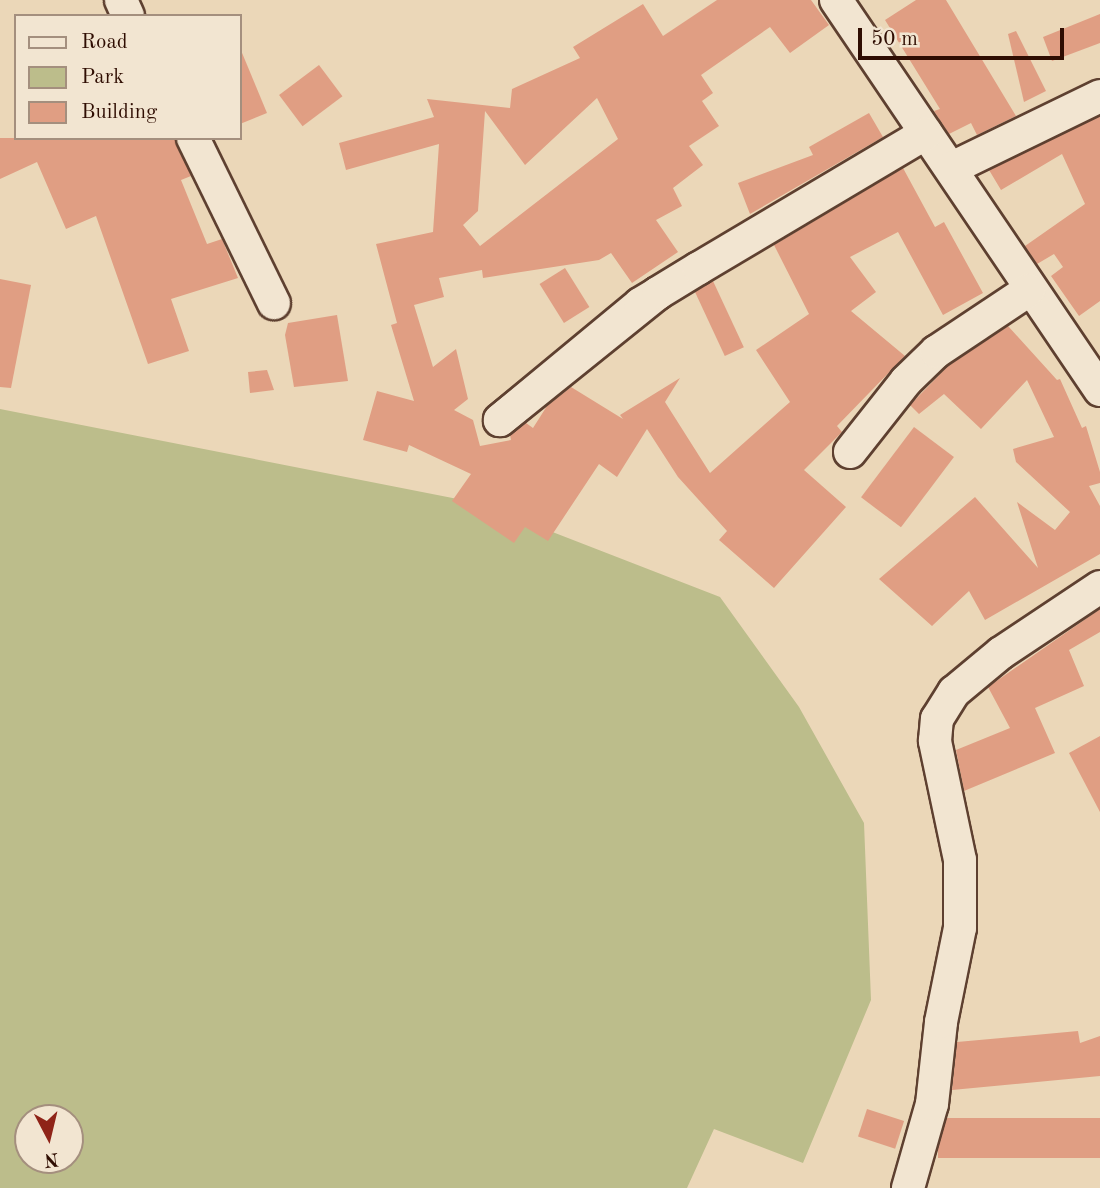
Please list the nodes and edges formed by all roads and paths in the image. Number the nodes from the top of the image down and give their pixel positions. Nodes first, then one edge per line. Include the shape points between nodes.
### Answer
1 (836, 0) edge
2 (1100, 96) edge
3 (926, 133) junction
4 (194, 140) edge
5 (952, 168) junction
6 (1029, 290) junction
7 (658, 293) junction
8 (274, 303) dead end
9 (1100, 390) edge
10 (850, 452) dead end
11 (1100, 587) edge
12 (908, 1188) edge

1 - 3 street
2 - 5 street
3 - 5 street
3 - 7 street
4 - 8 street
5 - 6 street
6 - 9 street
6 - 10 street via 936,352 906,381
7 - 7 street via 640,304 500,420 595,344
11 - 12 street via 1002,653 954,692 937,719 935,741 960,860 960,928 941,1022 932,1104

